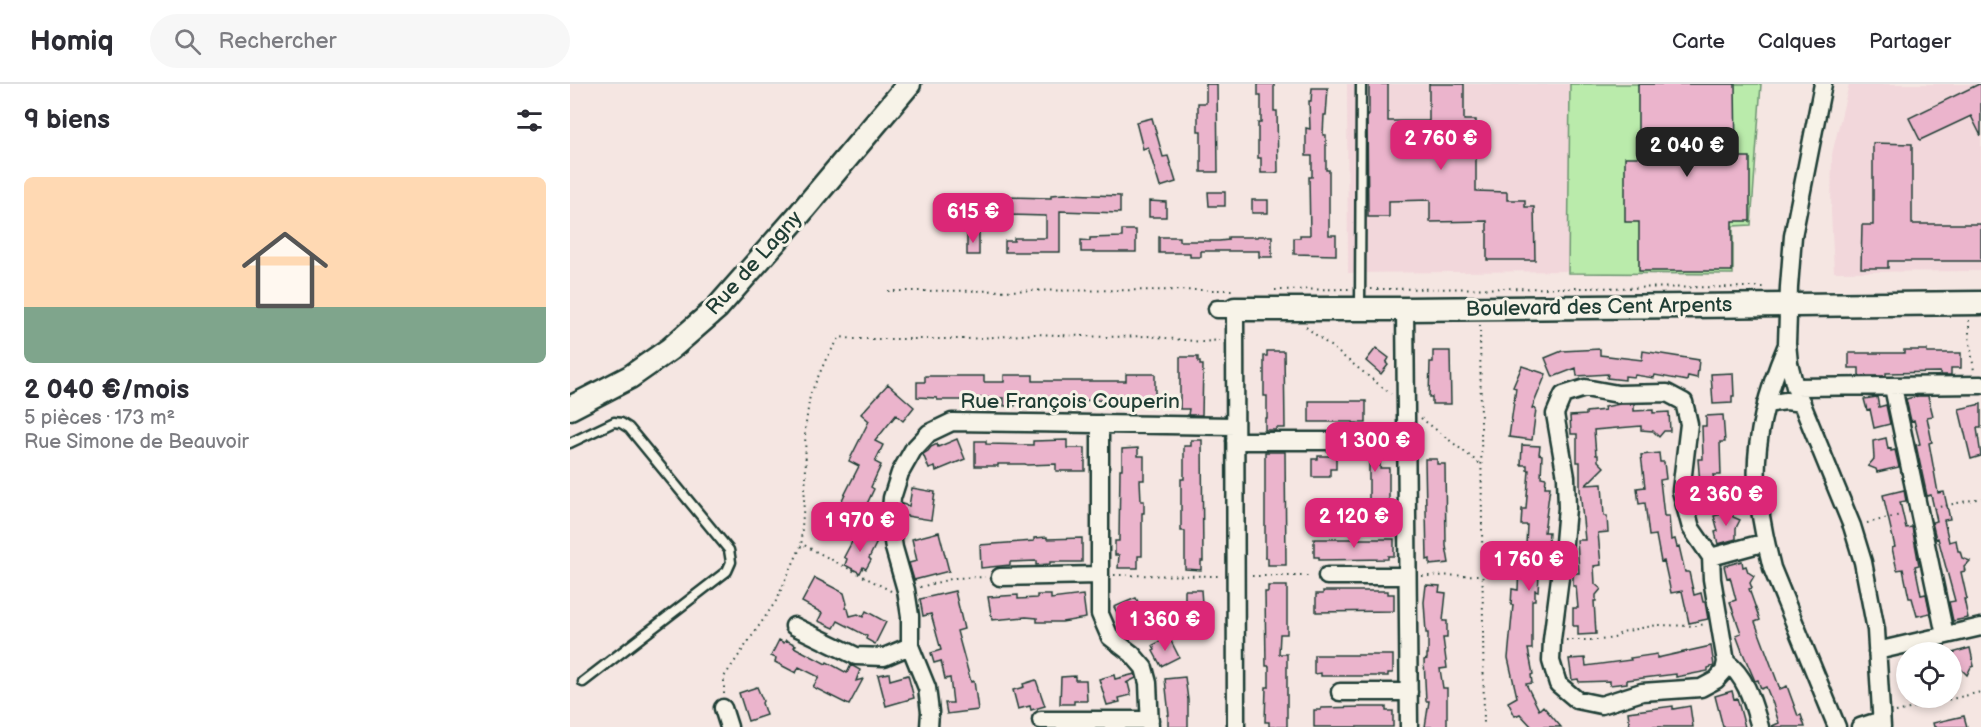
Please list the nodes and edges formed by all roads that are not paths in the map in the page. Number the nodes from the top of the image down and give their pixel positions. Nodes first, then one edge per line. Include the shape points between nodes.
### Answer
1 (909, 84) edge
2 (1360, 84) edge
3 (1823, 84) edge
4 (1360, 299) junction
5 (1231, 303) joint
6 (1790, 304) junction
7 (1406, 309) junction
8 (1975, 312) edge
9 (1787, 343) junction
10 (1979, 385) edge
11 (1795, 387) junction
12 (1893, 387) junction
13 (1767, 404) junction
14 (1802, 404) junction
15 (570, 408) edge
16 (1100, 424) junction
17 (1235, 433) junction
18 (1342, 441) dead end
19 (570, 443) edge
20 (1766, 542) junction
21 (1711, 557) junction
22 (1099, 575) junction
23 (1327, 576) road end
24 (1407, 576) junction
25 (1000, 577) dead end
26 (794, 626) dead end
27 (1981, 627) edge
28 (1945, 635) junction
29 (910, 646) junction
30 (1877, 651) junction
31 (1726, 662) junction
32 (583, 682) dead end
33 (1409, 692) junction
34 (1340, 693) dead end
35 (723, 708) road end
36 (1041, 720) dead end
37 (1881, 721) edge
38 (1150, 723) edge
39 (729, 727) edge
40 (929, 727) edge
41 (1236, 727) edge
42 (1409, 727) edge
43 (1760, 727) edge
44 (1837, 727) edge
45 (1860, 727) edge

1 - 15 street, Rue de Lagny via 717,308 630,377
2 - 4 lane
3 - 6 street via 1793,236
4 - 5 street, Boulevard des Cent Arpents
4 - 7 street, Boulevard des Cent Arpents
5 - 17 street
6 - 7 street, Boulevard des Cent Arpents
6 - 8 street, Boulevard des Cent Arpents
6 - 9 street
7 - 24 street
9 - 11 street
9 - 13 street
10 - 12 street
11 - 12 street
11 - 14 street
12 - 28 street
13 - 14 street
13 - 20 street via 1757,471
14 - 30 street via 1852,526 1870,596
16 - 17 street, Rue François Couperin
16 - 22 street
16 - 29 street, Rue François Couperin via 952,422 929,433 913,450 892,498 890,522 906,590
17 - 18 street, Rue François Couperin
17 - 41 street
19 - 32 lane via 614,422 629,428 729,550 731,562 727,571
20 - 21 street
20 - 44 street via 1772,568
21 - 31 street
21 - 31 street via 1691,528 1681,491 1689,424 1684,402 1667,393 1585,388 1563,395 1555,414 1567,508 1552,640 1551,661 1558,684 1577,700 1601,705 1642,692 1701,688 1716,680
22 - 25 street
22 - 38 street via 1100,614 1110,637 1144,668
23 - 24 street
24 - 33 street
26 - 29 street via 856,656 884,657
27 - 28 street
28 - 30 street
29 - 40 street, Rue François Couperin via 927,688
30 - 37 street
31 - 43 street via 1734,667 1748,689
33 - 34 street
33 - 42 street
35 - 39 street
36 - 38 street
37 - 45 street

